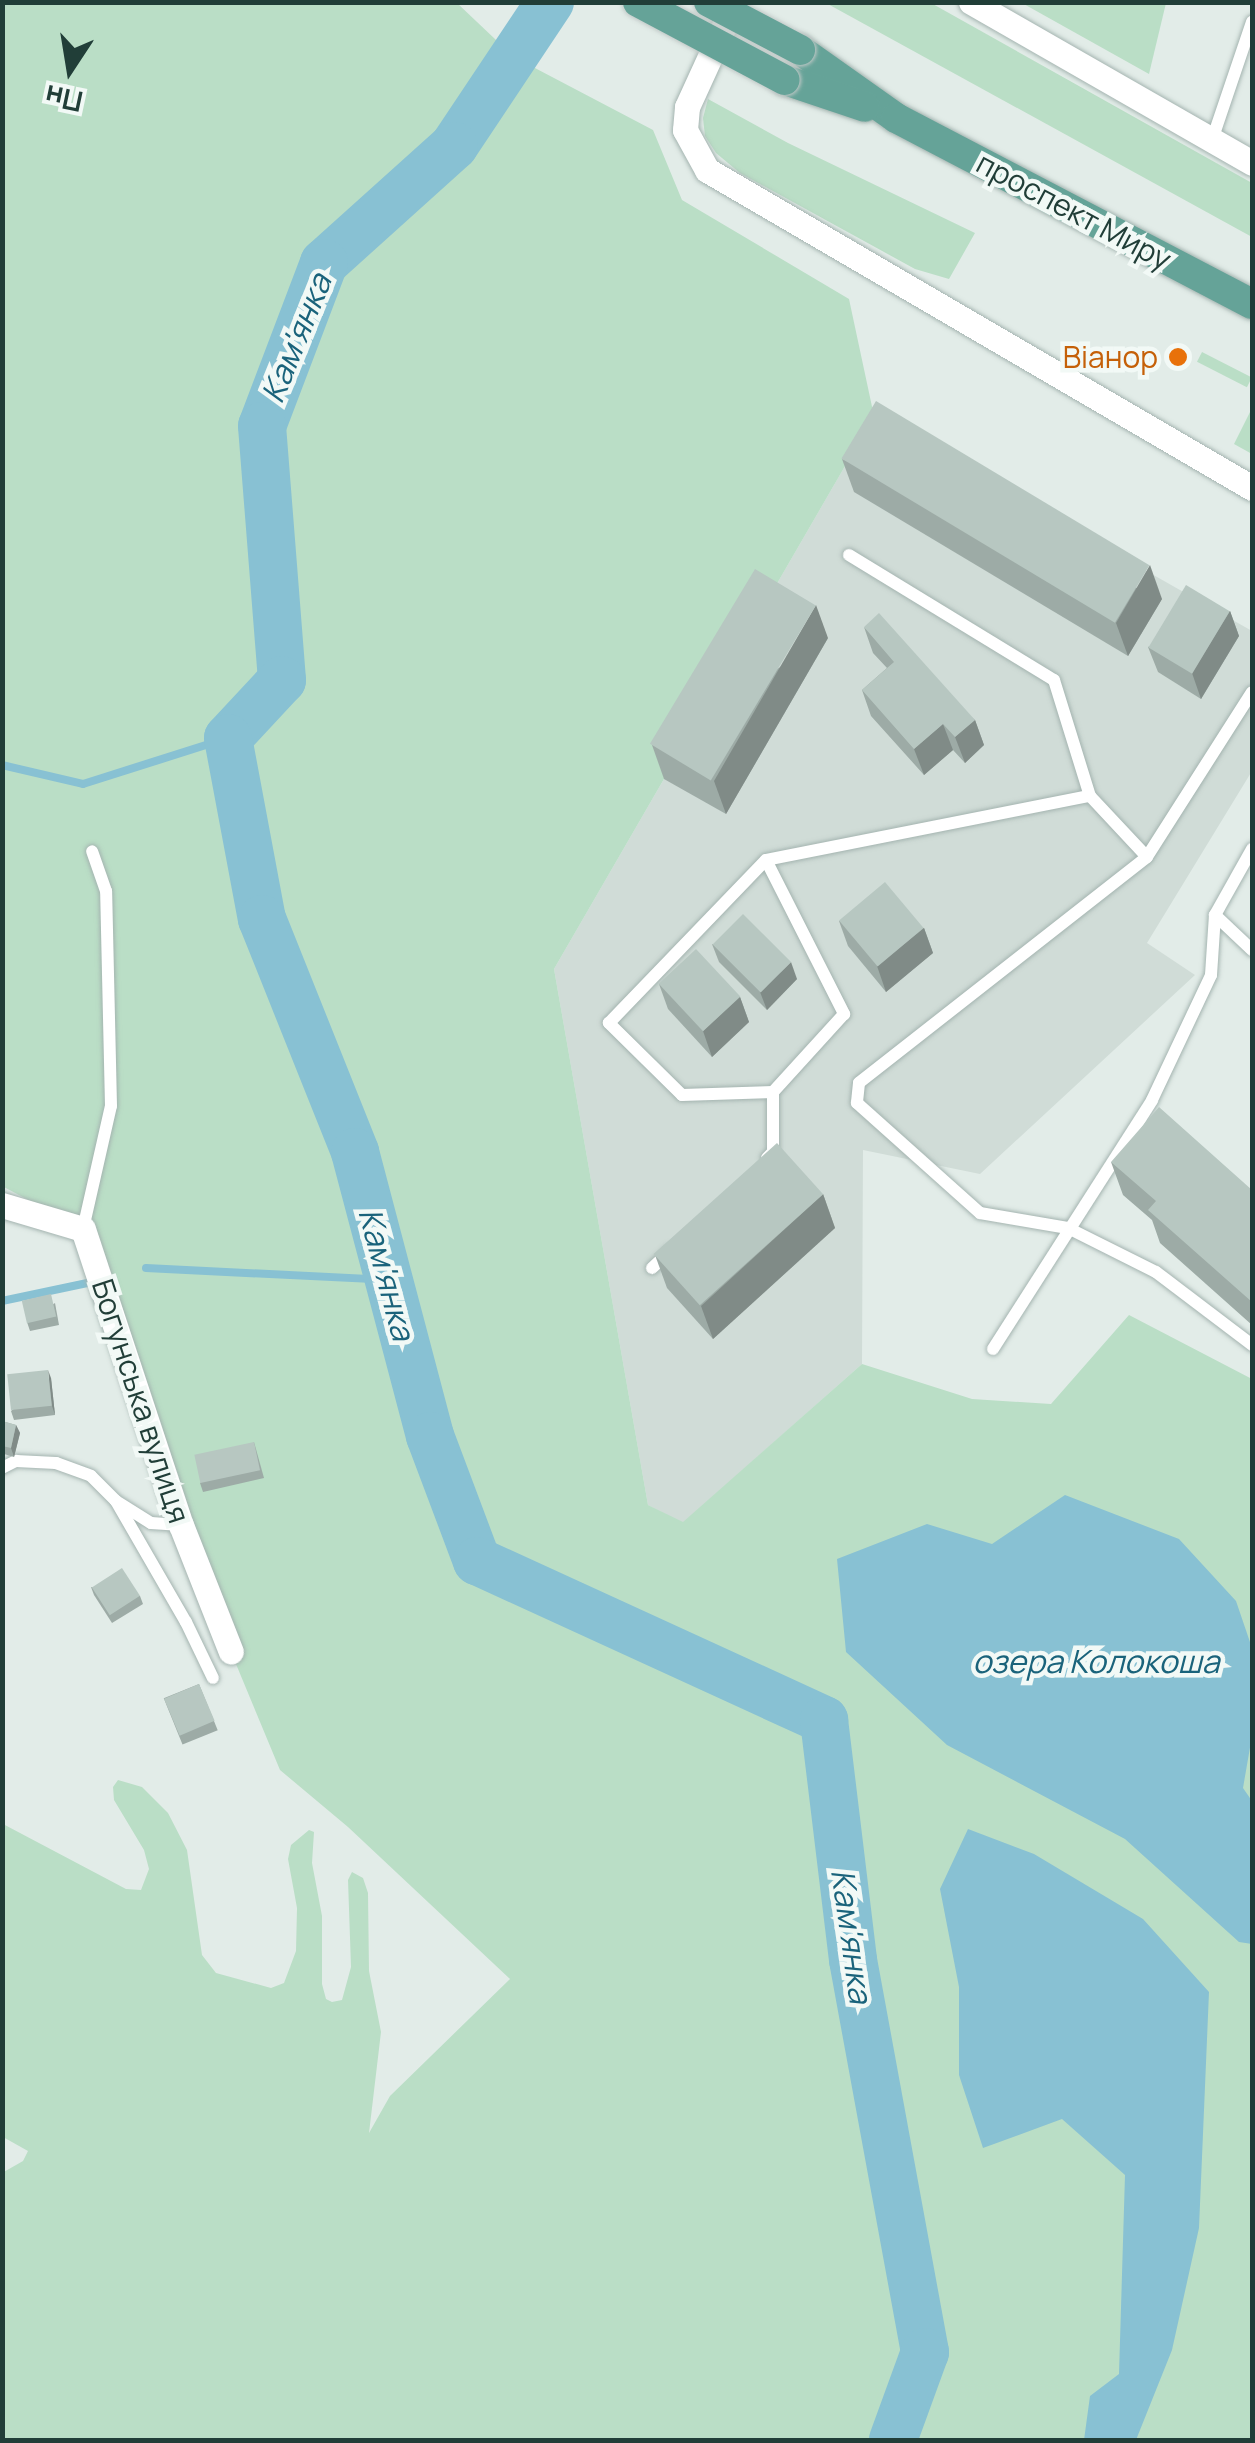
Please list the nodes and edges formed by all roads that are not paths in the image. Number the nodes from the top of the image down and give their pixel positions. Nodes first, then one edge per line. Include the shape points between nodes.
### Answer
1 (638, 2) edge
2 (709, 2) edge
3 (737, 2) edge
4 (971, 2) edge
5 (1252, 22) edge
6 (896, 118) junction
7 (1212, 140) junction
8 (1252, 164) edge
9 (1252, 304) edge
10 (1252, 488) edge
11 (849, 555) dead end
12 (1252, 692) edge
13 (1090, 796) junction
14 (1252, 849) edge
15 (92, 851) dead end
16 (1146, 857) junction
17 (766, 860) junction
18 (1215, 915) junction
19 (1252, 950) edge
20 (772, 1092) junction
21 (760, 1165) edge
22 (2, 1205) edge
23 (1068, 1228) junction
24 (83, 1229) junction
25 (679, 1242) edge
26 (652, 1268) edge
27 (1252, 1344) edge
28 (993, 1349) dead end
29 (2, 1468) edge
30 (116, 1500) junction
31 (181, 1525) junction
32 (231, 1652) dead end
33 (212, 1678) dead end

1 - 6 main road, проспект Миру, bridge via 785,80
2 - 6 main road, проспект Миру, bridge via 800,50
3 - 10 street via 686,108 685,130 707,170
4 - 7 street
5 - 7 lane
6 - 9 main road, проспект Миру
7 - 8 street
11 - 13 lane via 1054,680
12 - 16 lane
13 - 16 lane
13 - 17 lane
14 - 18 lane
15 - 24 lane via 106,891 111,1106
16 - 23 lane via 859,1083 857,1103 980,1212
17 - 20 lane via 844,1014
17 - 20 lane via 609,1022 682,1095
18 - 19 lane
18 - 23 lane via 1211,975 1152,1100
20 - 21 lane via 773,1152
22 - 24 street
23 - 27 lane via 1156,1272
23 - 28 lane
24 - 31 street, Богунська вулиця
25 - 26 lane
29 - 30 lane via 56,1463 91,1476
30 - 31 lane via 151,1523
30 - 33 lane
31 - 32 street, Богунська вулиця

